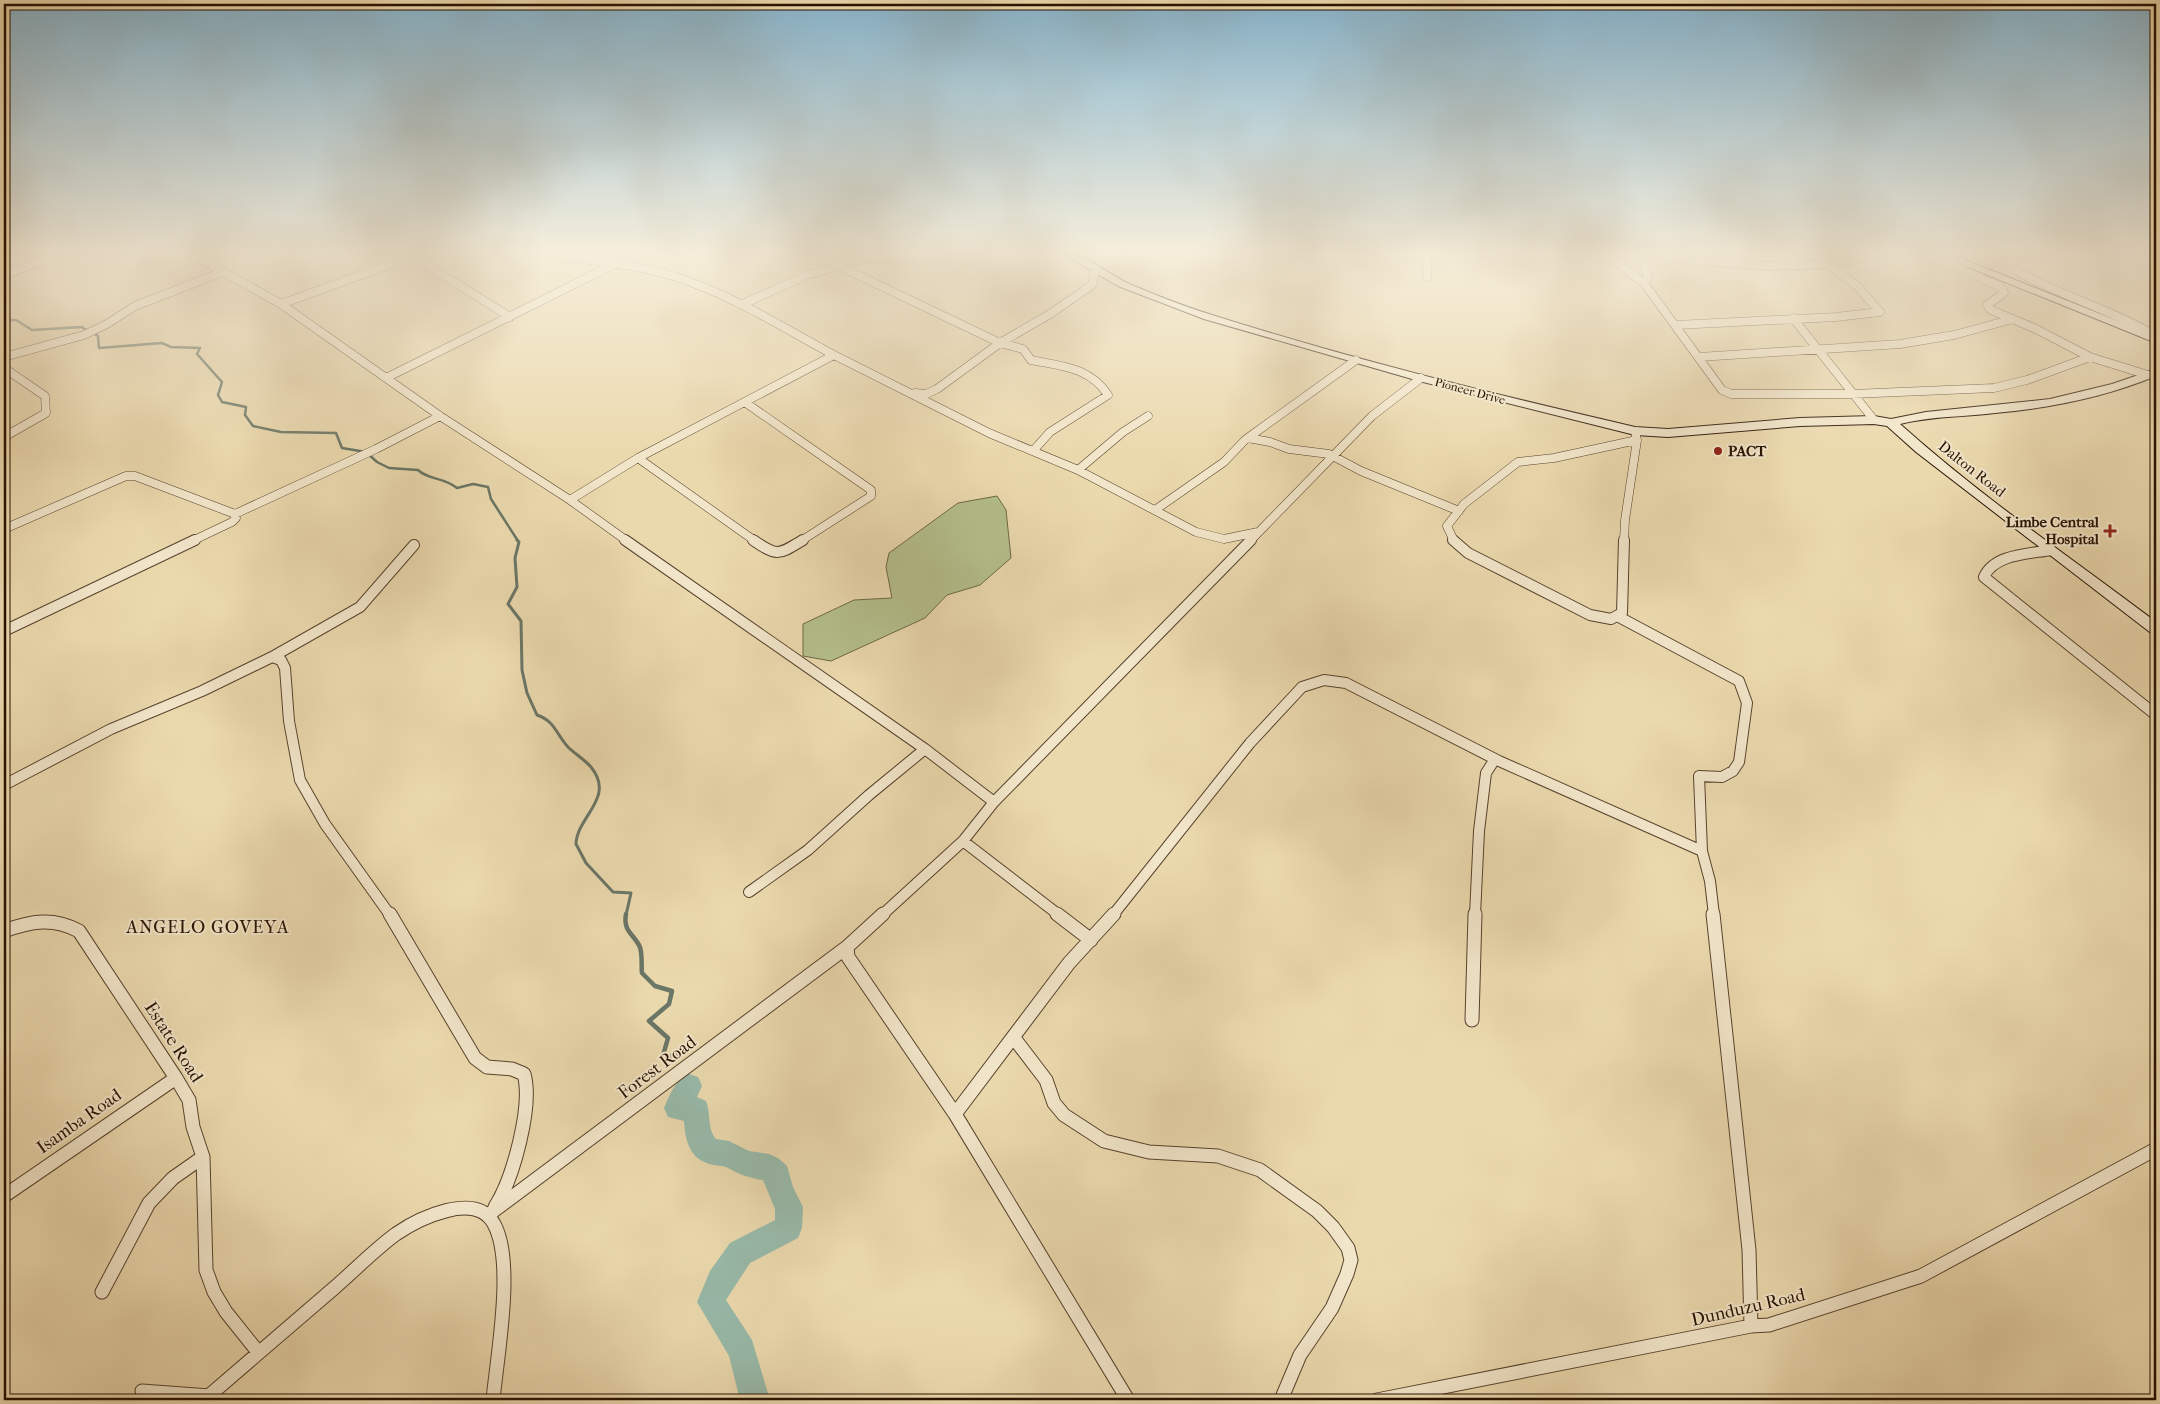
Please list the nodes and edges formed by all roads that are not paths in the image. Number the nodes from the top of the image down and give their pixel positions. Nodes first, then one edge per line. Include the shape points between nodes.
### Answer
1 (114, 320) edge
2 (303, 320) edge
3 (503, 320) edge
4 (767, 320) edge
5 (951, 320) edge
6 (1040, 320) edge
7 (1220, 320) edge
8 (1672, 320) edge
9 (1767, 320) edge
10 (1793, 320) edge
11 (2011, 320) edge
12 (2014, 320) edge
13 (2106, 320) edge
14 (2128, 320) edge
15 (1676, 325) junction
16 (2127, 328) junction
17 (2156, 336) edge
18 (2156, 340) edge
19 (1000, 343) junction
20 (2156, 347) edge
21 (1816, 349) junction
22 (834, 355) junction
23 (4, 357) edge
24 (1699, 357) junction
25 (2090, 357) junction
26 (1356, 360) junction
27 (4, 368) edge
28 (2150, 376) edge
29 (386, 378) junction
30 (1421, 378) junction
31 (914, 393) junction
32 (1852, 394) junction
33 (746, 403) junction
34 (440, 416) junction
35 (1148, 416) dead end
36 (1874, 420) junction
37 (1891, 423) junction
38 (1636, 435) junction
39 (4, 437) edge
40 (1248, 438) junction
41 (1033, 451) junction
42 (1332, 457) junction
43 (638, 458) junction
44 (1078, 470) junction
45 (570, 500) junction
46 (1155, 510) junction
47 (1459, 511) junction
48 (235, 514) junction
49 (4, 529) edge
50 (1258, 532) junction
51 (414, 545) dead end
52 (2051, 550) junction
53 (1619, 617) junction
54 (2156, 628) edge
55 (4, 631) edge
56 (272, 656) junction
57 (2156, 714) edge
58 (926, 748) junction
59 (1494, 759) junction
60 (4, 785) edge
61 (994, 802) junction
62 (963, 840) junction
63 (1702, 851) junction
64 (749, 892) dead end
65 (4, 931) edge
66 (1091, 940) junction
67 (847, 947) junction
68 (1472, 1020) dead end
69 (1014, 1038) junction
70 (176, 1078) junction
71 (955, 1114) junction
72 (2156, 1149) edge
73 (203, 1157) junction
74 (4, 1196) edge
75 (488, 1215) junction
76 (102, 1292) dead end
77 (1751, 1326) junction
78 (258, 1352) junction
79 (142, 1391) dead end
80 (207, 1398) edge
81 (493, 1400) edge
82 (1128, 1400) edge
83 (1281, 1400) edge
84 (1377, 1400) edge

1 - 23 street via 84,335
2 - 29 street
3 - 29 street
4 - 22 street
5 - 19 street
6 - 19 street
7 - 26 street, Pioneer Drive
8 - 15 street
9 - 15 street
10 - 21 street
11 - 21 street via 1918,341
12 - 25 street
13 - 16 street
14 - 17 street
15 - 24 street
16 - 18 street
16 - 20 street
19 - 31 street via 937,390 926,394
19 - 41 street via 1024,350 1033,360 1062,364 1086,373 1108,395 1050,432
21 - 24 street
21 - 32 street
22 - 31 street
22 - 33 street
24 - 32 street via 1722,390 1731,394
25 - 28 street
25 - 32 street via 2027,380 1994,388
26 - 30 street, Pioneer Drive
26 - 40 street
27 - 39 street via 45,396 46,413
28 - 37 street via 2032,406 1912,417
29 - 34 street
30 - 38 street, Pioneer Drive
30 - 42 street, Forest Road via 1372,416
31 - 41 street via 989,433
32 - 36 street
33 - 43 street
33 - 43 street via 863,483 871,490 871,496 780,554 772,553
34 - 45 street
34 - 48 street
35 - 44 street via 1123,432
36 - 37 street, Pioneer Drive
36 - 38 street, Pioneer Drive
37 - 52 street, Dalton Road
38 - 47 street via 1554,458 1518,462
38 - 53 street via 1625,520 1623,604
40 - 42 street
40 - 46 street via 1224,462
41 - 44 street
42 - 47 street
42 - 50 street, Forest Road
43 - 45 street
44 - 46 street
45 - 58 street
46 - 50 street via 1207,536 1224,539
47 - 53 street via 1447,526 1455,544 1462,549 1590,615 1608,620
48 - 49 street via 135,476 126,476
48 - 55 street via 232,522
50 - 61 street, Forest Road
51 - 56 street via 360,607
52 - 54 street, Dalton Road
52 - 57 street via 1991,565 1984,578
53 - 63 street via 1739,681 1747,703 1739,762 1722,777 1700,776
56 - 60 street via 202,691 110,729
56 - 75 street via 281,660 285,668 300,780 325,824 388,911 475,1058 486,1066 525,1074 527,1089 519,1142 510,1176 499,1201
58 - 61 street
58 - 64 street via 808,850
59 - 63 street
59 - 66 street via 1358,687 1328,680 1312,681 1302,687 1250,743
59 - 68 street via 1486,773 1479,831
61 - 62 street, Forest Road
62 - 66 street
62 - 67 street, Forest Road
63 - 77 street via 1710,881 1749,1250
65 - 70 street, Estate Road via 49,919 79,932
66 - 69 street
67 - 71 street via 848,957
67 - 75 street, Forest Road
69 - 71 street
69 - 83 street via 1046,1080 1054,1102 1064,1115 1104,1142 1149,1152 1218,1156 1260,1170 1317,1210 1348,1248 1351,1260 1347,1274 1332,1308 1300,1355
70 - 73 street, Estate Road via 189,1100 193,1128
70 - 74 street, Isamba Road
71 - 82 street
72 - 77 street, Dunduzu Road via 1921,1276 1769,1325
73 - 76 street via 173,1178 148,1203
73 - 78 street, Estate Road via 206,1270 226,1312
75 - 78 street via 474,1208 452,1210 429,1215 396,1234
75 - 81 street via 500,1238 504,1270
77 - 84 street, Dunduzu Road
78 - 80 street
79 - 80 street

